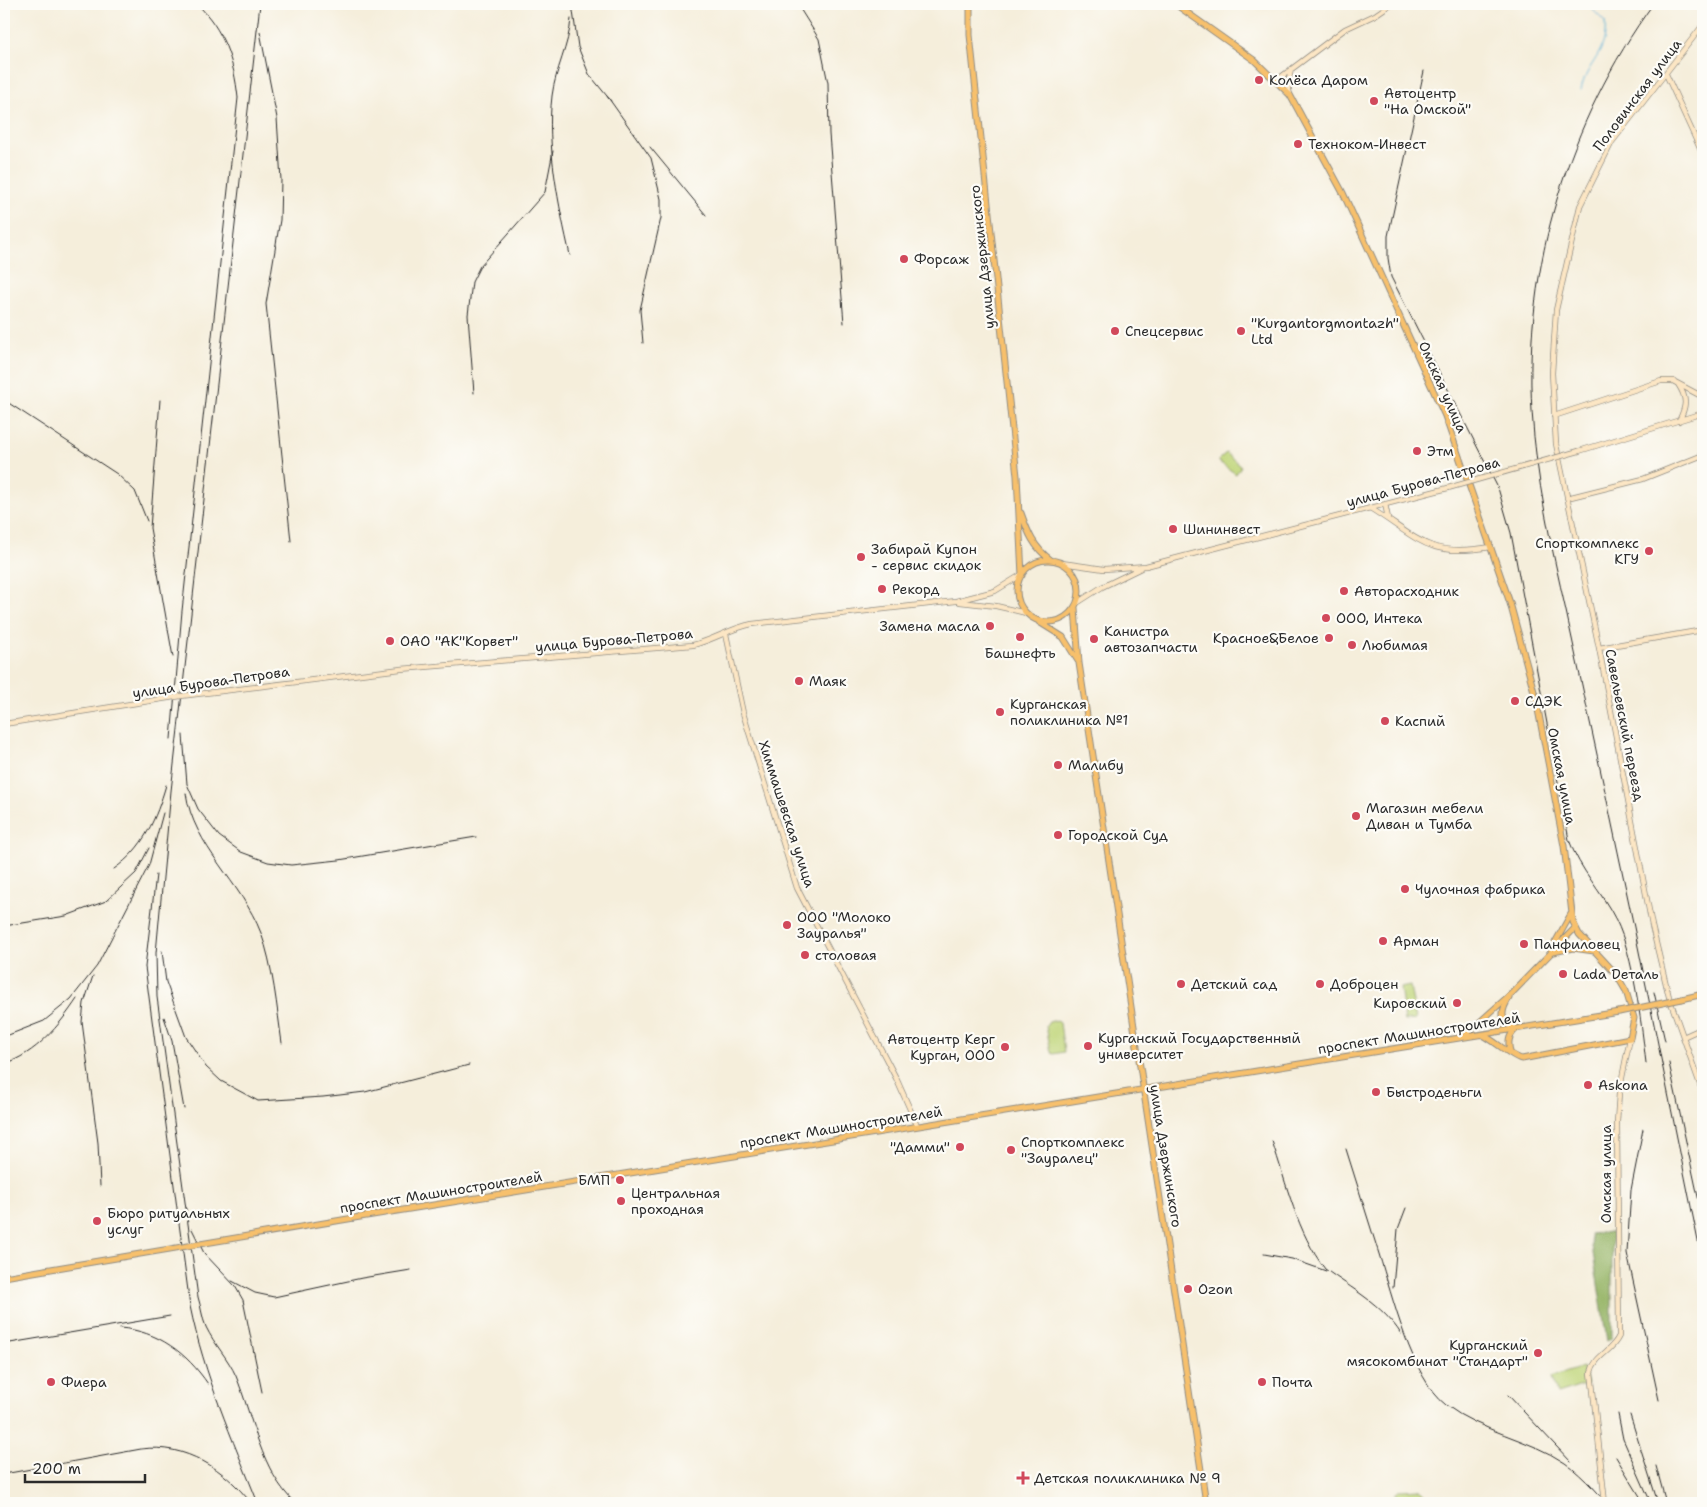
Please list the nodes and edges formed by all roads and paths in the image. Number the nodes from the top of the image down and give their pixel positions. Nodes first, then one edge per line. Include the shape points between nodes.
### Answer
1 (970, 4) edge
2 (1175, 4) edge
3 (1391, 4) edge
4 (1703, 25) edge
5 (1292, 69) junction
6 (1666, 74) junction
7 (1277, 80) junction
8 (1290, 95) junction
9 (1703, 155) edge
10 (1677, 383) junction
11 (1703, 397) edge
12 (1703, 413) edge
13 (1698, 415) junction
14 (1554, 416) junction
15 (1703, 417) edge
16 (1679, 422) junction
17 (1556, 444) joint
18 (1703, 455) edge
19 (1567, 498) junction
20 (1385, 504) junction
21 (1019, 508) junction
22 (1370, 508) junction
23 (1388, 519) junction
24 (1491, 547) junction
25 (1051, 560) junction
26 (1062, 564) junction
27 (1146, 566) junction
28 (1021, 575) junction
29 (956, 601) junction
30 (1076, 606) junction
31 (1026, 613) junction
32 (1035, 619) junction
33 (1703, 630) edge
34 (726, 634) junction
35 (1599, 648) junction
36 (1079, 663) junction
37 (4, 724) edge
38 (1571, 913) junction
39 (1575, 928) junction
40 (1596, 951) junction
41 (1550, 952) junction
42 (1512, 993) junction
43 (1703, 994) edge
44 (1703, 1028) edge
45 (1516, 1029) junction
46 (1483, 1035) junction
47 (1683, 1037) junction
48 (1462, 1038) junction
49 (1630, 1038) junction
50 (1511, 1054) junction
51 (1144, 1088) junction
52 (1703, 1093) edge
53 (916, 1125) junction
54 (4, 1277) edge
55 (1206, 1503) edge
56 (1606, 1503) edge

1 - 21 main road, улица Дзержинского via 970,42
2 - 7 main road, Омская улица
3 - 5 main road via 1345,29
4 - 6 main road, Половинская улица
5 - 7 main road
5 - 8 main road via 1288,85
6 - 9 main road
6 - 14 main road, Половинская улица via 1612,142 1580,206 1556,310
7 - 8 main road, Омская улица
8 - 24 main road, Омская улица via 1343,193 1445,416
10 - 11 main road
10 - 14 main road via 1661,381
10 - 16 main road via 1686,400
12 - 13 main road, улица Бурова-Петрова
13 - 15 main road
13 - 16 main road, улица Бурова-Петрова
14 - 17 main road, Половинская улица
16 - 20 main road, улица Бурова-Петрова, bridge
17 - 19 main road, Савельевский переезд
18 - 19 main road via 1643,479
19 - 35 main road, Савельевский переезд
20 - 22 main road, улица Бурова-Петрова
20 - 23 main road
21 - 25 main road, улица Дзержинского via 1030,539
21 - 28 main road, улица Дзержинского
22 - 23 main road
22 - 27 main road, улица Бурова-Петрова
23 - 24 main road via 1436,549 1455,551
24 - 38 main road, Омская улица via 1536,699 1564,846
25 - 26 main road
25 - 28 main road via 1031,565
26 - 27 main road, улица Бурова-Петрова via 1104,569
26 - 30 main road via 1077,582
27 - 30 main road, улица Бурова-Петрова via 1102,587
28 - 29 main road, улица Бурова-Петрова via 995,591
28 - 31 main road via 1017,594
29 - 31 main road, улица Бурова-Петрова
29 - 34 main road, улица Бурова-Петрова via 762,623 739,627
30 - 32 main road via 1056,621
30 - 36 main road, улица Дзержинского
31 - 32 main road
32 - 36 main road, улица Дзержинского via 1063,637
33 - 35 main road
34 - 37 main road, улица Бурова-Петрова, bridge via 677,647 401,669 181,696
34 - 53 main road, Химмашевская улица via 743,713 797,888 896,1078
35 - 47 main road, Савельевский переезд via 1650,916
36 - 51 main road, улица Дзержинского
38 - 39 main road, Омская улица
38 - 41 main road
39 - 40 main road, Омская улица
39 - 41 main road
40 - 41 main road via 1573,948
40 - 49 main road, Омская улица via 1616,974 1631,1002 1634,1018
41 - 42 main road
42 - 45 main road via 1502,1009 1502,1016
42 - 48 main road
43 - 45 main road, проспект Машиностроителей, bridge
44 - 47 main road
45 - 46 main road, проспект Машиностроителей
45 - 50 main road via 1508,1043
46 - 48 main road, проспект Машиностроителей
46 - 50 main road
47 - 52 main road, Савельевский переезд
48 - 51 main road, проспект Машиностроителей
49 - 50 main road via 1522,1059
49 - 56 main road, Омская улица via 1617,1122 1619,1336 1612,1347 1596,1358 1591,1372
51 - 53 main road, проспект Машиностроителей
51 - 55 main road, улица Дзержинского
53 - 54 main road, проспект Машиностроителей, bridge

